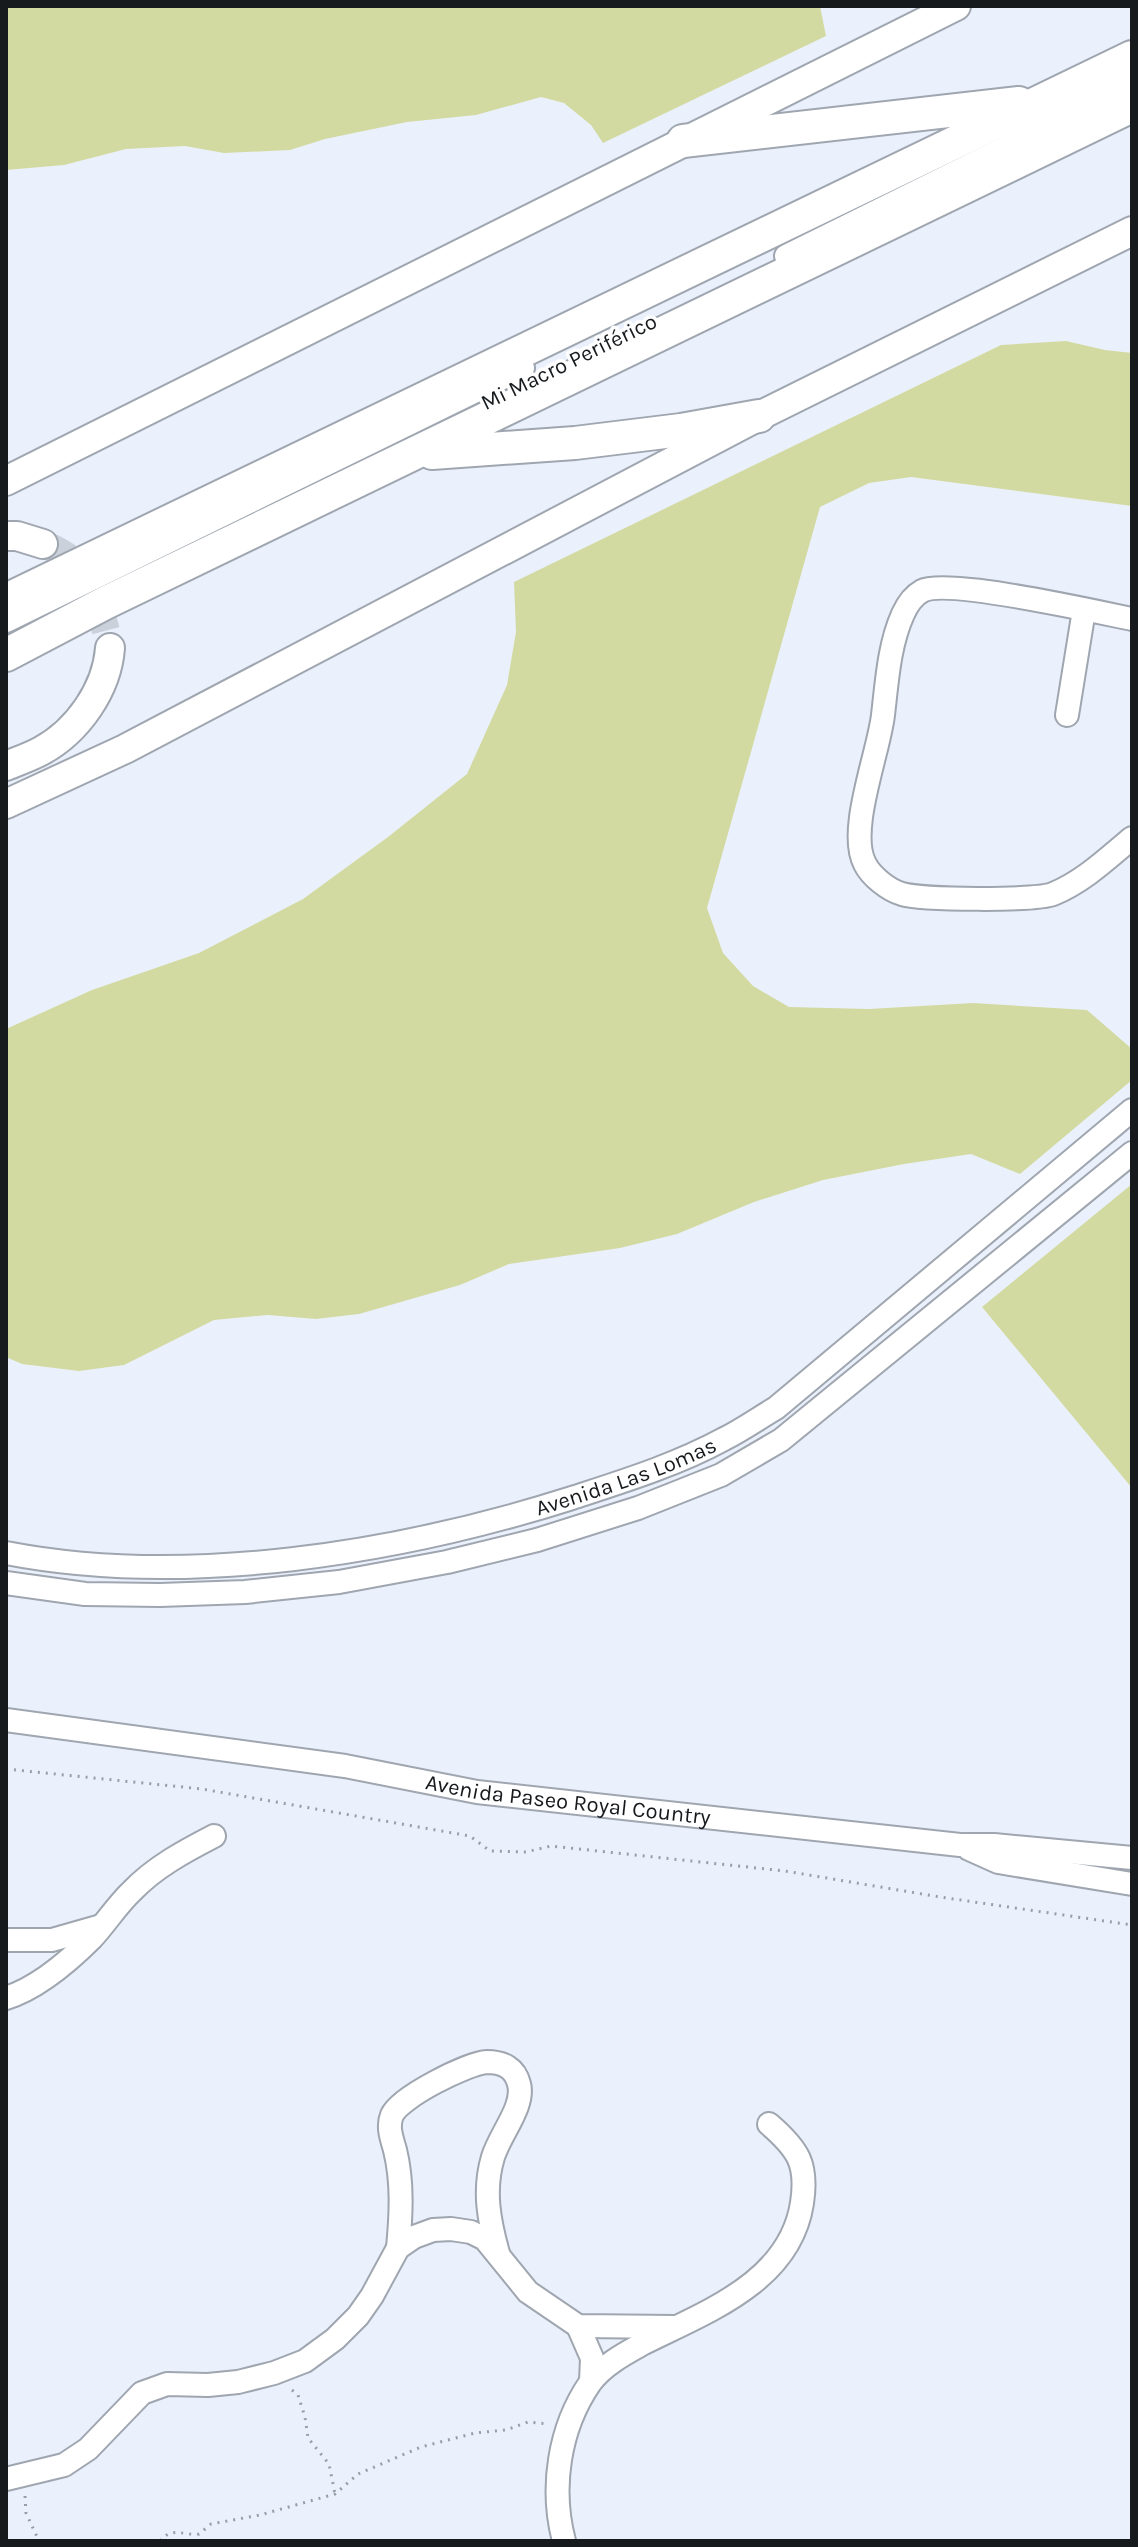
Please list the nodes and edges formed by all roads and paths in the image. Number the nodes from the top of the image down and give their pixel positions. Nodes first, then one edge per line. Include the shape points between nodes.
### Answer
1 (956, 6) edge
2 (1132, 57) edge
3 (1132, 72) edge
4 (1132, 85) edge
5 (1042, 101) junction
6 (1132, 106) edge
7 (683, 141) junction
8 (1132, 231) edge
9 (759, 416) junction
10 (413, 455) junction
11 (6, 481) edge
12 (6, 536) edge
13 (43, 544) tunnel mouth
14 (6, 600) edge
15 (1084, 610) junction
16 (1132, 619) edge
17 (6, 621) edge
18 (6, 638) edge
19 (110, 648) tunnel mouth
20 (6, 655) edge
21 (1067, 715) dead end
22 (6, 766) edge
23 (6, 804) edge
24 (1132, 838) edge
25 (1132, 1110) edge
26 (1132, 1153) edge
27 (6, 1553) edge
28 (6, 1583) edge
29 (6, 1720) edge
30 (6, 1769) edge
31 (214, 1836) dead end
32 (960, 1845) junction
33 (1132, 1858) edge
34 (1132, 1884) edge
35 (1132, 1925) edge
36 (102, 1926) junction
37 (6, 1940) edge
38 (6, 1998) edge
39 (769, 2124) dead end
40 (398, 2248) junction
41 (498, 2254) junction
42 (578, 2326) junction
43 (675, 2327) junction
44 (274, 2373) junction
45 (591, 2381) junction
46 (567, 2426) junction
47 (15, 2477) edge
48 (335, 2494) junction
49 (39, 2541) edge
50 (160, 2541) edge
51 (564, 2541) edge

1 - 7 main road
2 - 5 highway
3 - 17 street, Mi Macro Periférico
4 - 18 street, Mi Macro Periférico
5 - 7 highway
5 - 14 highway
6 - 10 highway
7 - 11 main road
8 - 9 main road
9 - 10 highway via 575,443
9 - 23 main road via 125,749
10 - 20 highway
12 - 13 main road
15 - 16 street
15 - 21 street
15 - 24 street via 941,587 923,590 911,600 884,688 859,844 865,864 899,894 984,898 1049,896 1069,887
19 - 22 main road via 103,680 85,712 43,750
25 - 27 street, Avenida Las Lomas via 776,1408 724,1439 641,1476 438,1535 334,1554 161,1566 85,1564
26 - 28 street, Avenida Las Lomas via 781,1440 721,1475 638,1508 537,1540 339,1582 160,1595 85,1594
29 - 32 street, Avenida Paseo Royal Country via 345,1766 477,1792
30 - 35 path via 202,1789 470,1836 490,1851 551,1846 785,1871
31 - 36 street via 156,1870
32 - 33 street, Avenida Paseo Royal Country
32 - 34 street via 998,1862
36 - 37 street via 52,1940
36 - 38 street via 55,1971
39 - 43 street via 790,2142 802,2162 800,2215 787,2244 763,2275 731,2300
40 - 41 street via 433,2230 451,2229 485,2239
40 - 41 street via 399,2170 389,2130 392,2115 425,2086 484,2062 507,2066 520,2088 519,2104 492,2157 487,2186
40 - 44 street via 358,2316 305,2361
41 - 42 street via 528,2292
42 - 43 street
42 - 45 street via 592,2358
43 - 45 street via 621,2355
44 - 47 street via 238,2382 167,2384 142,2393 88,2449 64,2465
44 - 48 path via 298,2395 308,2438 329,2464
45 - 46 street
46 - 48 path via 528,2422 421,2447 358,2474
46 - 51 street via 557,2502
47 - 49 path
48 - 50 path via 211,2524 199,2534 172,2532

